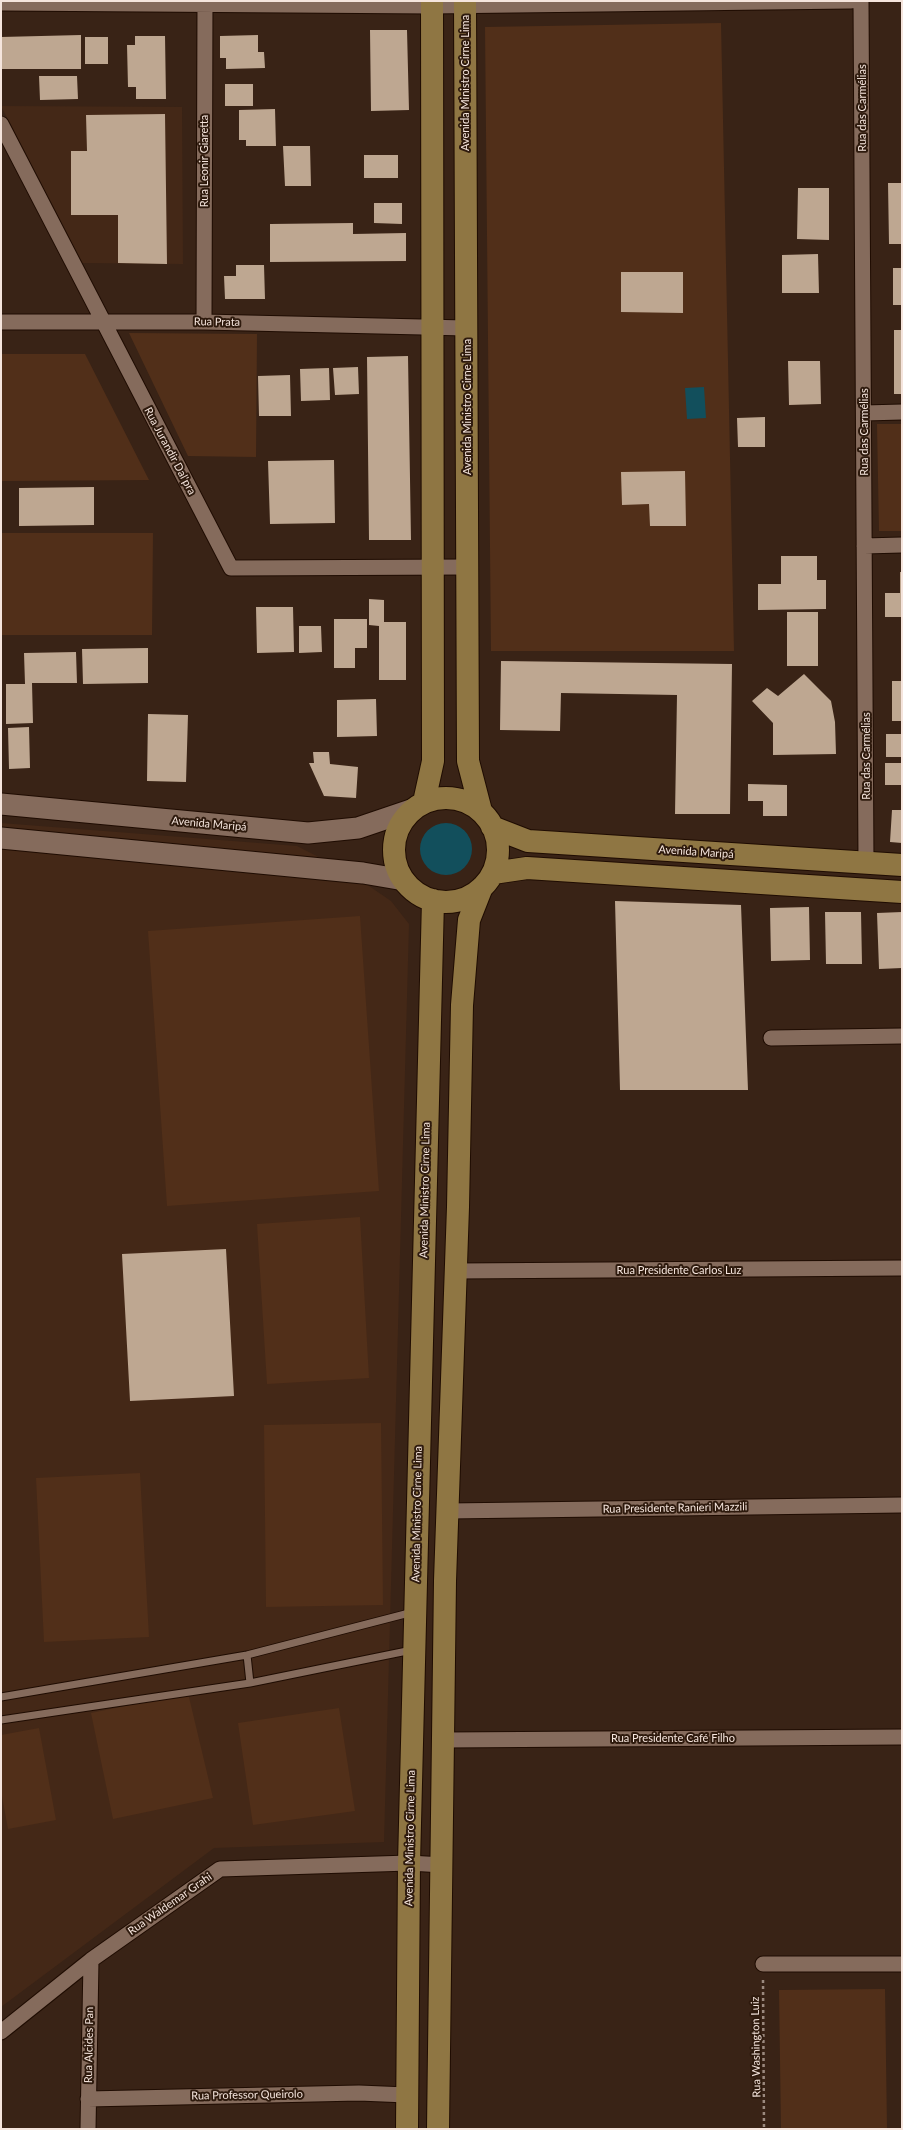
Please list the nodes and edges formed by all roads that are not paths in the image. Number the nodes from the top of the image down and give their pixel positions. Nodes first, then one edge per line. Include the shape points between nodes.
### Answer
1 (851, 1) edge
2 (861, 1) edge
3 (1, 3) edge
4 (205, 3) edge
5 (432, 3) edge
6 (465, 3) edge
7 (1, 124) edge
8 (102, 321) junction
9 (1, 322) edge
10 (204, 322) junction
11 (433, 326) junction
12 (466, 328) junction
13 (902, 412) edge
14 (864, 413) junction
15 (902, 545) edge
16 (864, 546) junction
17 (468, 567) junction
18 (432, 568) junction
19 (1, 804) edge
20 (419, 805) junction
21 (487, 819) junction
22 (1, 838) edge
23 (736, 855) junction
24 (779, 858) junction
25 (866, 863) junction
26 (902, 865) edge
27 (404, 880) junction
28 (487, 880) junction
29 (734, 882) junction
30 (776, 885) junction
31 (902, 892) edge
32 (432, 900) junction
33 (902, 1036) edge
34 (770, 1038) dead end
35 (902, 1268) edge
36 (456, 1271) junction
37 (418, 1496) junction
38 (448, 1504) junction
39 (902, 1505) edge
40 (415, 1611) junction
41 (414, 1649) junction
42 (247, 1655) junction
43 (250, 1683) junction
44 (1, 1697) edge
45 (1, 1720) edge
46 (902, 1738) edge
47 (445, 1740) junction
48 (412, 1751) junction
49 (443, 1787) junction
50 (409, 1863) junction
51 (443, 1865) junction
52 (91, 1960) junction
53 (763, 1964) road end
54 (902, 1964) edge
55 (1, 2032) edge
56 (407, 2095) junction
57 (88, 2099) junction
58 (88, 2129) edge
59 (407, 2129) edge
60 (438, 2129) edge

1 - 6 street
2 - 14 street, Rua das Carmélias
3 - 4 street
4 - 5 street
4 - 10 street, Rua Leonir Giaretta
5 - 6 street
5 - 11 main road
6 - 12 main road, Avenida Ministro Cirne Lima
7 - 8 street, Rua Jurandir Dal'pra
8 - 9 street, Rua Prata
8 - 10 street, Rua Prata
8 - 18 street, Rua Jurandir Dal'pra via 231,568
10 - 11 street, Rua Prata
11 - 12 street, Rua Prata
11 - 18 main road
12 - 17 main road, Avenida Ministro Cirne Lima
13 - 14 street
14 - 16 street, Rua das Carmélias
15 - 16 street
16 - 25 street, Rua das Carmélias
17 - 18 street, Rua Jurandir Dal'pra
17 - 21 main road, Avenida Ministro Cirne Lima via 468,760
18 - 20 main road via 433,761
19 - 20 main road, Avenida Maripá via 308,833 358,828
20 - 21 main road via 439,798 454,799 468,803
20 - 27 main road via 403,820 396,834 396,866
21 - 23 main road, Avenida Maripá via 528,841
21 - 28 main road via 497,842 497,858
22 - 27 main road via 363,873
23 - 24 main road, Avenida Maripá
23 - 29 main road via 746,863 746,874
24 - 25 main road, Avenida Maripá
24 - 30 main road via 768,865 767,876
25 - 26 main road, Avenida Maripá
27 - 32 main road via 416,893
28 - 29 main road via 527,868
28 - 32 main road via 467,897 450,901
28 - 36 main road via 470,920 462,1005
29 - 30 main road
30 - 31 main road
32 - 37 main road, Avenida Ministro Cirne Lima
33 - 34 street
35 - 36 street, Rua Presidente Carlos Luz
36 - 38 main road
37 - 38 main road
37 - 40 main road, Avenida Ministro Cirne Lima
38 - 39 street, Rua Presidente Ranieri Mazzili
38 - 47 main road
40 - 41 main road, Avenida Ministro Cirne Lima
40 - 42 lane
41 - 43 lane
41 - 48 main road, Avenida Ministro Cirne Lima
42 - 43 lane
42 - 44 lane
43 - 45 lane
46 - 47 street, Rua Presidente Café Filho
47 - 49 main road
48 - 49 main road via 422,1788 432,1792
48 - 50 main road, Avenida Ministro Cirne Lima
49 - 51 main road
50 - 51 street, Rua Waldemar Grahi
50 - 52 street, Rua Waldemar Grahi via 220,1868
50 - 56 main road, Avenida Ministro Cirne Lima
51 - 60 main road
52 - 55 street, Rua Waldemar Grahi
52 - 57 street, Rua Alcides Pan
53 - 54 street
56 - 57 street, Rua Professor Queirolo via 359,2093
56 - 59 main road, Avenida Ministro Cirne Lima
57 - 58 street, Rua Alcides Pan

